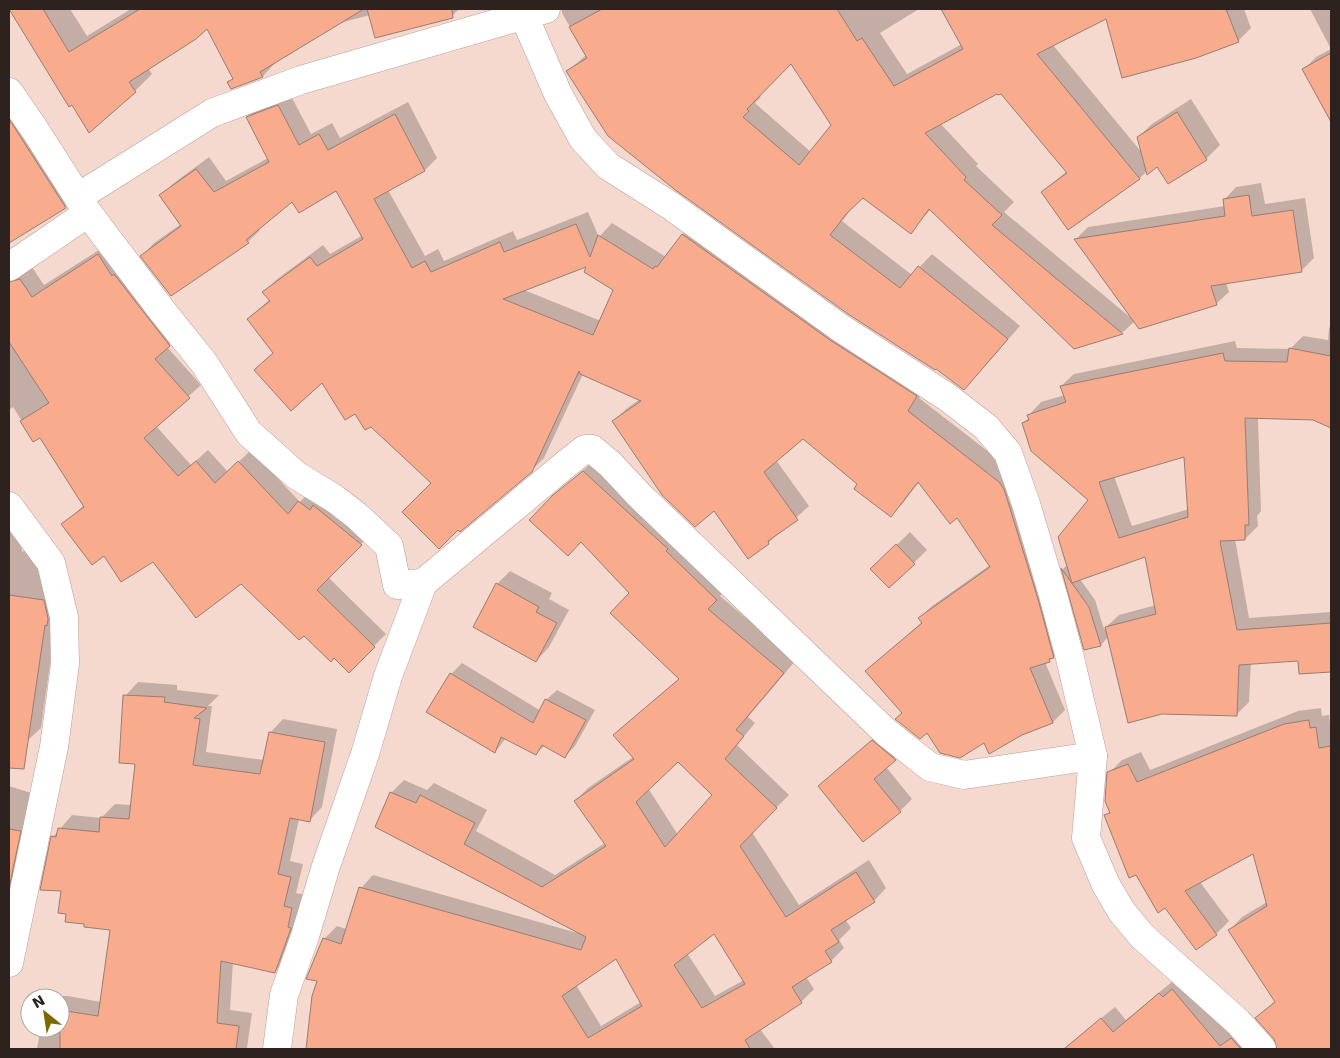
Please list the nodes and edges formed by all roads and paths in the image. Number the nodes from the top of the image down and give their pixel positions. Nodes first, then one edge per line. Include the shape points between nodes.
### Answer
1 (517, 14) edge
2 (9, 92) edge
3 (83, 205) junction
4 (9, 267) edge
5 (9, 506) edge
6 (423, 583) junction
7 (1093, 756) junction
8 (9, 964) edge
9 (277, 1049) edge
10 (1262, 1049) edge

1 - 3 street via 301,80 212,113
1 - 7 street via 583,139 608,166 671,206 839,327 947,397 986,427 1008,453 1055,604
2 - 3 street
3 - 4 street
3 - 6 street via 204,363 249,433 296,475 357,516 389,546 397,584
5 - 8 street via 51,564 64,617 65,664 54,747
6 - 7 street via 566,464 592,449 887,733 930,767 964,775
6 - 9 street via 388,676 306,936 284,995
7 - 10 street via 1086,838 1106,885 1142,936 1238,1022

